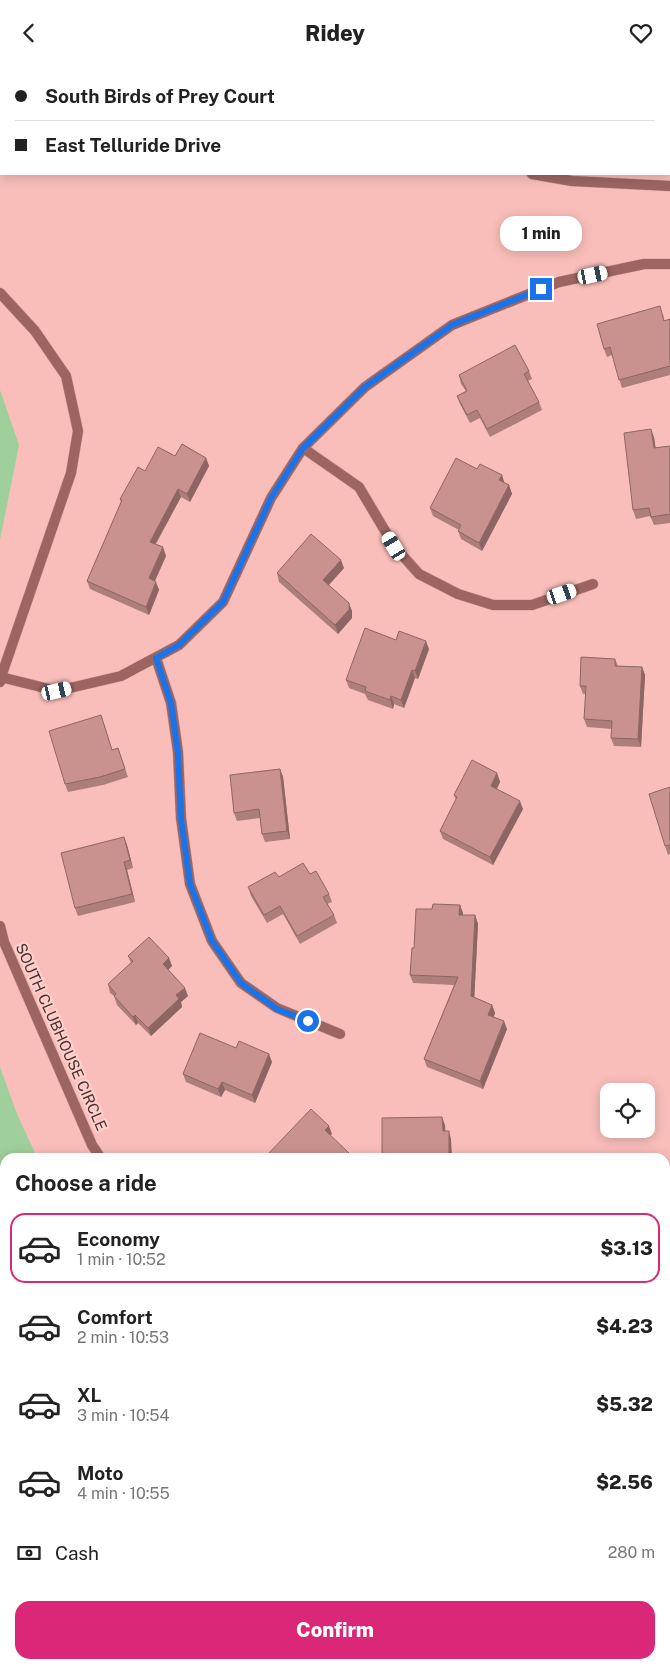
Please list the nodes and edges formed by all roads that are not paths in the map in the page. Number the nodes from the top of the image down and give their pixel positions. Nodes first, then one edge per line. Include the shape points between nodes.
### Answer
1 (538, 175) edge
2 (670, 187) edge
3 (670, 264) edge
4 (0, 293) edge
5 (303, 448) junction
6 (593, 584) dead end
7 (156, 658) junction
8 (1, 677) edge
9 (0, 683) edge
10 (0, 926) edge
11 (340, 1034) dead end
12 (97, 1153) edge

1 - 2 street via 572,181
3 - 5 street via 644,264 559,282 452,325 365,387
4 - 8 street via 35,331 66,376 78,431 71,473
5 - 6 street via 359,487 394,546 419,573 458,594 492,605 532,605
5 - 7 street via 271,498 223,602 179,645
7 - 8 street via 121,676 57,691
7 - 11 street via 171,703 190,884 212,941 241,983 277,1009
8 - 9 street
10 - 12 street, SOUTH CLUBHOUSE CIRCLE via 4,942

